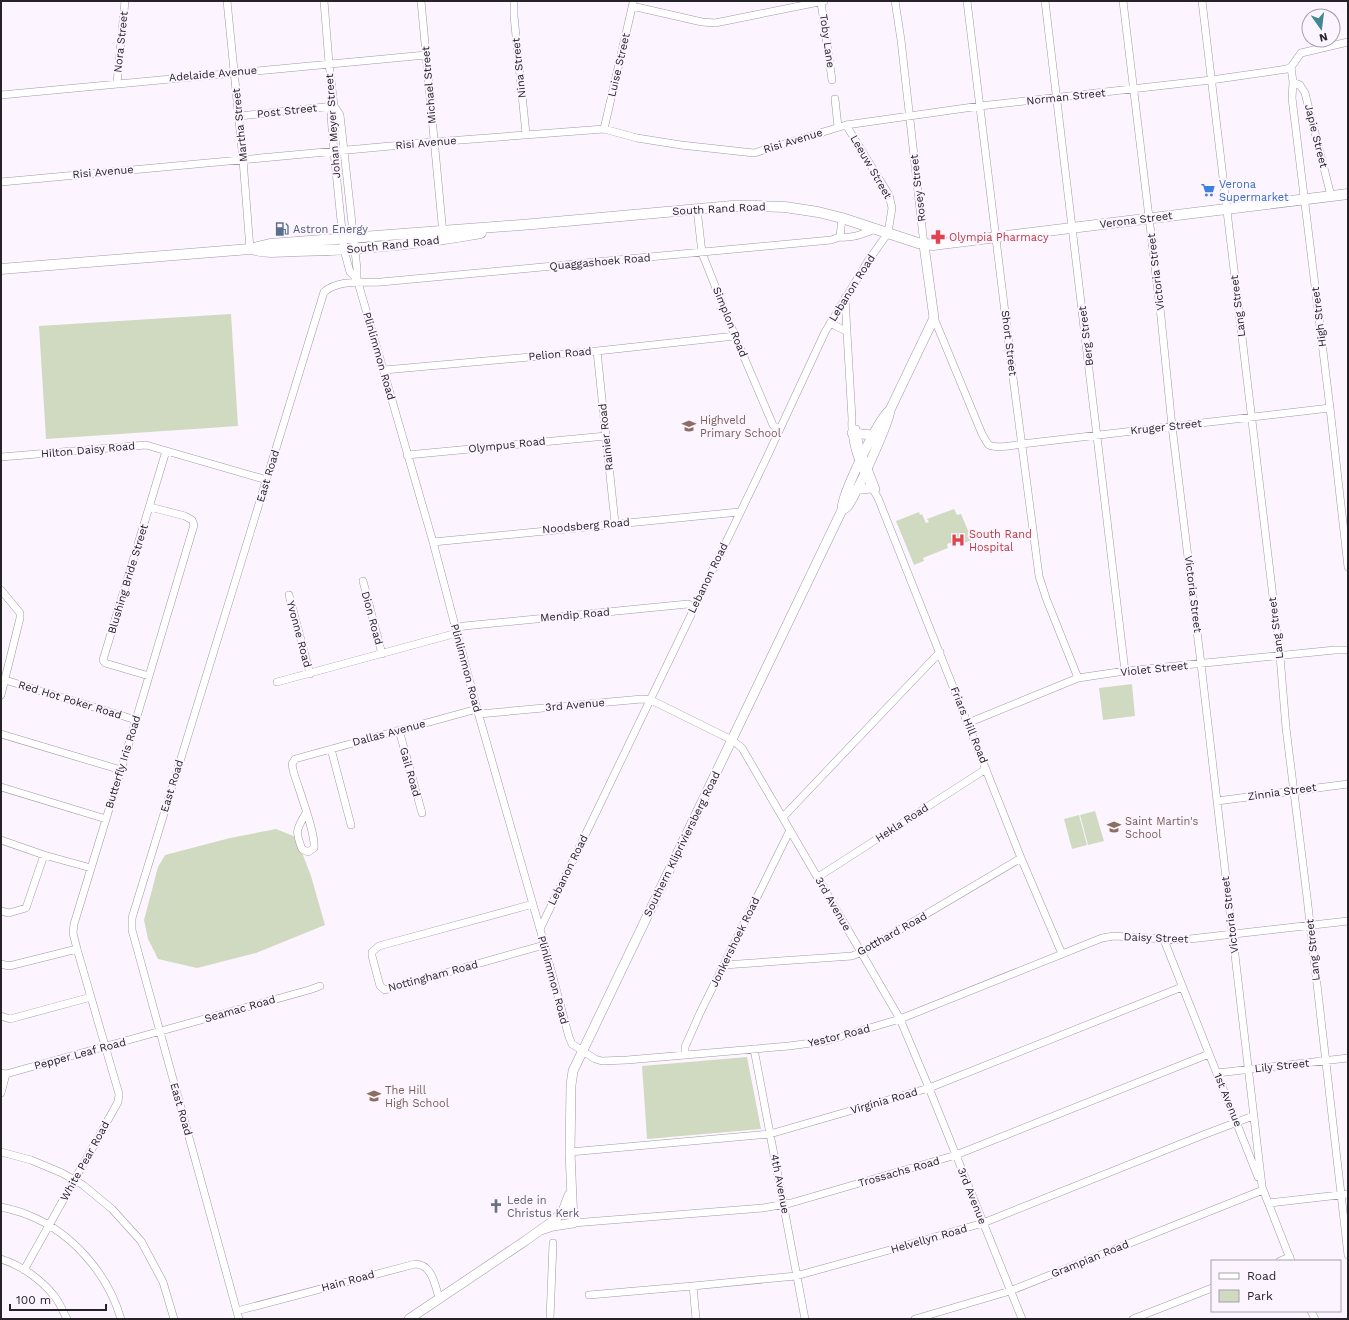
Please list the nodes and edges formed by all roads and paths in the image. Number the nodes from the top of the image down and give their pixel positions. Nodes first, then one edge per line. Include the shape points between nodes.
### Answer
1 (125, 1) edge
2 (227, 1) edge
3 (324, 1) edge
4 (421, 1) edge
5 (514, 1) edge
6 (823, 1) edge
7 (895, 1) edge
8 (968, 1) edge
9 (1045, 1) edge
10 (1123, 1) edge
11 (1202, 1) edge
12 (633, 3) edge
13 (1348, 42) edge
14 (426, 55) junction
15 (329, 63) junction
16 (1289, 68) junction
17 (234, 72) junction
18 (832, 80) dead end
19 (1211, 80) junction
20 (1292, 82) junction
21 (117, 83) junction
22 (1133, 89) junction
23 (1, 95) edge
24 (1056, 98) junction
25 (835, 99) dead end
26 (334, 106) junction
27 (980, 106) junction
28 (239, 116) junction
29 (910, 117) junction
30 (842, 126) junction
31 (604, 129) junction
32 (526, 134) junction
33 (434, 142) junction
34 (343, 151) junction
35 (334, 152) junction
36 (243, 160) junction
37 (1, 182) edge
38 (1348, 194) edge
39 (1331, 196) junction
40 (1305, 200) junction
41 (697, 209) junction
42 (1227, 209) junction
43 (842, 218) junction
44 (1149, 219) junction
45 (1073, 228) junction
46 (876, 229) junction
47 (888, 233) junction
48 (443, 235) junction
49 (353, 237) junction
50 (840, 237) junction
51 (996, 237) junction
52 (342, 238) junction
53 (924, 245) junction
54 (251, 249) junction
55 (349, 250) junction
56 (702, 252) junction
57 (80, 264) junction
58 (1, 270) edge
59 (1, 276) edge
60 (358, 281) junction
61 (845, 297) junction
62 (934, 318) junction
63 (830, 323) junction
64 (846, 331) junction
65 (735, 336) junction
66 (597, 350) junction
67 (384, 370) junction
68 (1330, 408) junction
69 (890, 410) junction
70 (1252, 418) junction
71 (1172, 426) junction
72 (779, 430) junction
73 (854, 433) junction
74 (872, 435) junction
75 (1098, 435) junction
76 (606, 436) junction
77 (1022, 444) junction
78 (1003, 446) joint
79 (166, 451) junction
80 (407, 455) junction
81 (1, 457) edge
82 (863, 464) junction
83 (267, 480) junction
84 (857, 489) junction
85 (847, 491) junction
86 (874, 492) junction
87 (150, 506) junction
88 (842, 510) junction
89 (739, 512) junction
90 (615, 523) junction
91 (433, 542) junction
92 (1348, 567) edge
93 (363, 582) dead end
94 (1, 590) edge
95 (289, 595) dead end
96 (695, 606) junction
97 (456, 630) junction
98 (1348, 650) edge
99 (940, 652) junction
100 (382, 654) junction
101 (1280, 656) junction
102 (1201, 664) junction
103 (1125, 671) junction
104 (310, 674) junction
105 (149, 676) junction
106 (1078, 678) junction
107 (5, 680) junction
108 (277, 682) dead end
109 (1, 695) edge
110 (651, 700) junction
111 (478, 711) junction
112 (136, 720) junction
113 (968, 723) junction
114 (399, 730) junction
115 (1, 734) edge
116 (732, 740) junction
117 (331, 749) junction
118 (986, 768) junction
119 (122, 770) junction
120 (1348, 784) edge
121 (1, 787) edge
122 (1294, 791) junction
123 (1217, 801) junction
124 (306, 813) junction
125 (422, 813) dead end
126 (783, 817) junction
127 (106, 819) junction
128 (351, 825) dead end
129 (790, 830) junction
130 (1, 840) edge
131 (44, 855) junction
132 (1022, 858) junction
133 (91, 868) junction
134 (818, 877) junction
135 (533, 904) junction
136 (1, 911) edge
137 (1348, 921) edge
138 (1310, 926) junction
139 (540, 929) junction
140 (1232, 935) junction
141 (1164, 940) junction
142 (544, 945) junction
143 (77, 949) junction
144 (862, 952) junction
145 (1062, 954) junction
146 (1, 964) edge
147 (724, 965) junction
148 (320, 986) dead end
149 (1182, 987) junction
150 (91, 997) junction
151 (1, 1016) edge
152 (900, 1019) junction
153 (159, 1032) junction
154 (105, 1047) junction
155 (754, 1049) junction
156 (582, 1052) junction
157 (1209, 1054) junction
158 (685, 1055) junction
159 (1348, 1058) edge
160 (1325, 1062) junction
161 (1248, 1069) junction
162 (4, 1073) edge
163 (1217, 1073) junction
164 (929, 1088) junction
165 (1, 1093) edge
166 (1253, 1116) junction
167 (1236, 1122) junction
168 (770, 1134) junction
169 (1, 1152) edge
170 (570, 1152) junction
171 (956, 1155) junction
172 (74, 1180) junction
173 (571, 1188) junction
174 (1262, 1188) junction
175 (1345, 1194) edge
176 (1269, 1204) junction
177 (784, 1205) junction
178 (1, 1207) edge
179 (574, 1223) junction
180 (983, 1223) junction
181 (49, 1226) junction
182 (540, 1230) junction
183 (553, 1242) dead end
184 (1348, 1255) edge
185 (1, 1259) edge
186 (1291, 1259) edge
187 (24, 1270) junction
188 (796, 1276) junction
189 (694, 1286) junction
190 (1211, 1288) edge
191 (1010, 1291) junction
192 (589, 1295) dead end
193 (439, 1298) junction
194 (237, 1311) junction
195 (67, 1319) edge
196 (121, 1319) edge
197 (174, 1319) edge
198 (239, 1319) edge
199 (409, 1319) edge
200 (550, 1319) edge
201 (696, 1319) edge
202 (804, 1319) edge
203 (915, 1319) edge
204 (1022, 1319) edge
205 (1133, 1319) edge

1 - 21 street, Nora Street
2 - 17 street, Martha Street
3 - 15 street, Johan Meyer Street
4 - 14 street, Michael Street
5 - 32 street, Nina Street
6 - 12 street via 715,23 702,22
6 - 18 street, Toby Lane
7 - 29 street, Rosey Street
8 - 27 street, Short Street
9 - 24 street, Berg Street
10 - 22 street, Victoria Street
11 - 19 street, Lang Street
12 - 31 street, Luise Street
13 - 16 street via 1301,53
14 - 15 street, Adelaide Avenue
14 - 33 street, Michael Street
15 - 17 street, Adelaide Avenue
15 - 26 street, Johan Meyer Street
16 - 19 street, Norman Street
16 - 20 street, High Street
17 - 21 street, Adelaide Avenue
17 - 28 street, Martha Street
19 - 22 street, Norman Street
19 - 42 street, Lang Street
20 - 39 street, Japie Street via 1300,85 1305,93
20 - 40 street, High Street
21 - 23 street, Adelaide Avenue
22 - 24 street, Norman Street
22 - 44 street, Victoria Street
24 - 27 street, Norman Street
24 - 45 street, Berg Street
25 - 30 street
26 - 28 street, Post Street
26 - 34 street, Plinlimmon Road via 340,115
26 - 35 street, Johan Meyer Street via 331,116
27 - 29 street, Norman Street
27 - 51 street, Short Street
28 - 36 street, Martha Street
29 - 30 street, Norman Street
29 - 53 street, Rosey Street
30 - 31 street, Risi Avenue via 754,153 681,145
30 - 47 street, Leeuw Street via 890,195 892,208
31 - 32 street, Risi Avenue
32 - 33 street, Risi Avenue
33 - 34 street, Risi Avenue
33 - 48 street, Michael Street
34 - 35 street, Risi Avenue
34 - 49 street, Plinlimmon Road
35 - 36 street, Risi Avenue
35 - 52 street, Johan Meyer Street
36 - 37 street, Risi Avenue
36 - 54 street, Martha Street
38 - 39 main road, Verona Street
39 - 40 main road, Verona Street
40 - 42 main road, Verona Street
40 - 68 street, High Street
41 - 43 main road, South Rand Road via 732,206 785,207
41 - 48 main road, South Rand Road
41 - 56 street, Simplon Road
42 - 44 main road, Verona Street
42 - 70 street, Lang Street
43 - 46 main road, South Rand Road
43 - 50 street
44 - 45 main road, Verona Street
44 - 71 street, Victoria Street
45 - 51 main road, Verona Street
45 - 75 street, Berg Street
46 - 47 main road, South Rand Road
46 - 50 street, Quaggashoek Road via 852,238
47 - 53 main road, South Rand Road
47 - 61 street, Lebanon Road
48 - 49 main road, South Rand Road
48 - 55 main road, South Rand Road
49 - 52 main road, South Rand Road
49 - 55 street, Plinlimmon Road
50 - 56 street, Quaggashoek Road via 818,242
51 - 53 main road, Verona Street
51 - 77 street, Short Street
52 - 54 main road, South Rand Road via 270,244
52 - 55 street, Johan Meyer Street
53 - 62 street, Rosey Street
54 - 55 main road, South Rand Road
54 - 57 main road, South Rand Road
55 - 60 street, Plinlimmon Road via 357,269
55 - 60 street, Plinlimmon Road via 350,272
56 - 60 street, Quaggashoek Road
56 - 65 street, Simplon Road
57 - 58 main road, South Rand Road
57 - 59 main road, South Rand Road
60 - 67 street, Plinlimmon Road
60 - 83 street, East Road via 335,285 322,295
61 - 63 street, Lebanon Road
61 - 64 street, Friars Hill Road
62 - 69 street, Southern Klipriviersberg Road
62 - 78 street, Rosey Street via 985,440 991,446
63 - 64 street
63 - 72 street, Lebanon Road
64 - 73 street, Friars Hill Road
65 - 66 street, Pelion Road
65 - 72 street, Simplon Road via 773,425
66 - 67 street, Pelion Road
66 - 76 street, Rainier Road
67 - 80 street, Plinlimmon Road
68 - 70 street, Kruger Street
68 - 92 street, High Street
69 - 74 street, Southern Klipriviersberg Road
69 - 82 street, Southern Klipriviersberg Road via 888,420
70 - 71 street, Kruger Street
70 - 101 street, Lang Street
71 - 75 street, Kruger Street
71 - 102 street, Victoria Street
72 - 89 street, Lebanon Road
73 - 74 street
73 - 82 street, Friars Hill Road via 855,452
74 - 82 street, Southern Klipriviersberg Road
75 - 77 street, Kruger Street
75 - 103 street, Berg Street
76 - 80 street, Olympus Road
76 - 90 street, Rainier Road
77 - 78 street, Kruger Street
77 - 106 street, Short Street via 1039,576
79 - 81 street, Hilton Daisy Road via 146,445
79 - 83 street, Hilton Daisy Road
79 - 87 street, Blushing Bride Street
80 - 91 street, Plinlimmon Road
82 - 84 street, Southern Klipriviersberg Road
82 - 85 street, Southern Klipriviersberg Road
82 - 86 street, Friars Hill Road via 876,488
83 - 153 street, East Road via 132,918 132,930
84 - 85 street
84 - 86 street
84 - 88 street, Southern Klipriviersberg Road via 849,505
85 - 88 street, Southern Klipriviersberg Road
86 - 99 street, Friars Hill Road
87 - 105 street, Butterfly Iris Road via 185,516 192,520 194,525
87 - 105 street, Blushing Bride Street via 103,660 105,663
88 - 116 street, Southern Klipriviersberg Road
89 - 90 street, Noodsberg Road
89 - 96 street, Lebanon Road
90 - 91 street, Noodsberg Road
91 - 97 street, Plinlimmon Road
93 - 100 street, Dion Road
94 - 107 street via 20,613
95 - 104 street, Yvonne Road
96 - 97 street, Mendip Road via 688,604 464,626
96 - 110 street, Lebanon Road
97 - 100 street, Mendip Road
97 - 111 street, Plinlimmon Road
98 - 101 street, Violet Street
99 - 113 street, Friars Hill Road
99 - 126 street
100 - 104 street, Mendip Road
101 - 102 street, Violet Street
101 - 122 street, Lang Street
102 - 103 street, Violet Street
102 - 123 street, Victoria Street
103 - 106 street, Violet Street
104 - 108 street, Mendip Road
105 - 112 street, Butterfly Iris Road
106 - 113 street, Violet Street
107 - 109 street
107 - 112 street, Red Hot Poker Road
110 - 111 street, 3rd Avenue
110 - 116 street, 3rd Avenue
110 - 139 street, Lebanon Road
111 - 114 street, Dallas Avenue
111 - 135 street, Plinlimmon Road
112 - 119 street, Butterfly Iris Road
113 - 118 street, Friars Hill Road
114 - 117 street, Dallas Avenue
114 - 125 street, Gail Road
115 - 119 street
116 - 126 street, 3rd Avenue via 745,752
116 - 156 street, Southern Klipriviersberg Road
117 - 124 street, Dallas Avenue via 300,757 292,764
117 - 128 street
118 - 132 street, Friars Hill Road
118 - 134 street, Hekla Road
119 - 127 street, Butterfly Iris Road
120 - 122 street, Zinnia Street
121 - 127 street
122 - 123 street, Zinnia Street
122 - 138 street, Lang Street
123 - 140 street, Victoria Street
124 - 124 street via 297,828 302,849 308,852 314,848 315,841
126 - 129 street, 3rd Avenue
127 - 133 street, Butterfly Iris Road
129 - 134 street, 3rd Avenue
129 - 147 street, Jonkershoek Road
130 - 131 street
131 - 133 street
131 - 136 street via 26,908 9,913
132 - 144 street, Gotthard Road
132 - 145 street, Friars Hill Road
133 - 143 street, Butterfly Iris Road via 74,924 73,933
134 - 144 street, 3rd Avenue
135 - 139 street, Plinlimmon Road
135 - 142 street, Nottingham Road via 379,946 372,952 372,956 380,986 385,990
137 - 138 street, Daisy Street
138 - 140 street, Daisy Street
138 - 160 street, Lang Street
139 - 142 street, Plinlimmon Road
140 - 141 street, Daisy Street
140 - 161 street, Victoria Street
141 - 145 street, Daisy Street via 1104,937
141 - 149 street, 1st Avenue
142 - 156 street, Plinlimmon Road via 569,1037 572,1044
143 - 146 street via 9,966
143 - 150 street, Butterfly Iris Road
144 - 147 street, Gotthard Road via 845,956
144 - 152 street, 3rd Avenue
145 - 152 street, Yestor Road
147 - 158 street, Jonkershoek Road via 685,1047
148 - 153 street, Seamac Road
149 - 157 street, 1st Avenue
149 - 164 street, Virginia Road
150 - 151 street via 10,1019
150 - 154 street, Butterfly Iris Road
152 - 155 street, Yestor Road via 826,1041
152 - 164 street, 3rd Avenue
153 - 154 street, Pepper Leaf Road
153 - 194 street, East Road
154 - 162 street, Pepper Leaf Road
154 - 172 street, White Pear Road via 119,1094 118,1102
155 - 158 street, Yestor Road
155 - 168 street, 4th Avenue
156 - 158 street, Yestor Road via 602,1061
156 - 170 street, Southern Klipriviersberg Road via 571,1081
157 - 163 street, 1st Avenue
157 - 171 street, Trossachs Road
159 - 160 street, Lily Street
160 - 161 street, Lily Street
160 - 175 street, Lang Street
161 - 163 street, Lily Street
161 - 166 street, Victoria Street
162 - 165 street
163 - 167 street, 1st Avenue
164 - 168 street, Virginia Road
164 - 171 street, 3rd Avenue
166 - 167 street, Helvellyn Road
166 - 174 street, Victoria Street
167 - 174 street, 1st Avenue
167 - 180 street, Helvellyn Road
168 - 170 street, Virginia Road
168 - 177 street, 4th Avenue
169 - 172 street via 31,1160
170 - 173 street, Southern Klipriviersberg Road
171 - 177 street, Trossachs Road
171 - 180 street, 3rd Avenue
172 - 181 street, White Pear Road
172 - 197 street via 112,1209 141,1241 163,1282
173 - 179 street, Southern Klipriviersberg Road
173 - 182 street, Southern Klipriviersberg Road via 563,1212
174 - 176 street, 1st Avenue
174 - 191 street, Grampian Road
175 - 176 street
175 - 184 street, Lang Street
176 - 186 street, 1st Avenue
177 - 179 street, Trossachs Road
177 - 188 street, 4th Avenue
178 - 181 street via 28,1215
179 - 182 street, Southern Klipriviersberg Road
180 - 188 street, Helvellyn Road
180 - 191 street, 3rd Avenue
181 - 187 street, White Pear Road
181 - 196 street via 68,1239 90,1261 107,1284
182 - 193 street, Southern Klipriviersberg Road
183 - 200 street
185 - 187 street
187 - 195 street via 34,1276 55,1297
188 - 189 street, Helvellyn Road
188 - 202 street, 4th Avenue
189 - 192 street, Helvellyn Road
189 - 201 street
190 - 205 street
191 - 203 street, Grampian Road
191 - 204 street, 3rd Avenue
193 - 194 street, Hain Road via 429,1270 417,1264
193 - 199 street, Southern Klipriviersberg Road
194 - 198 street, East Road

